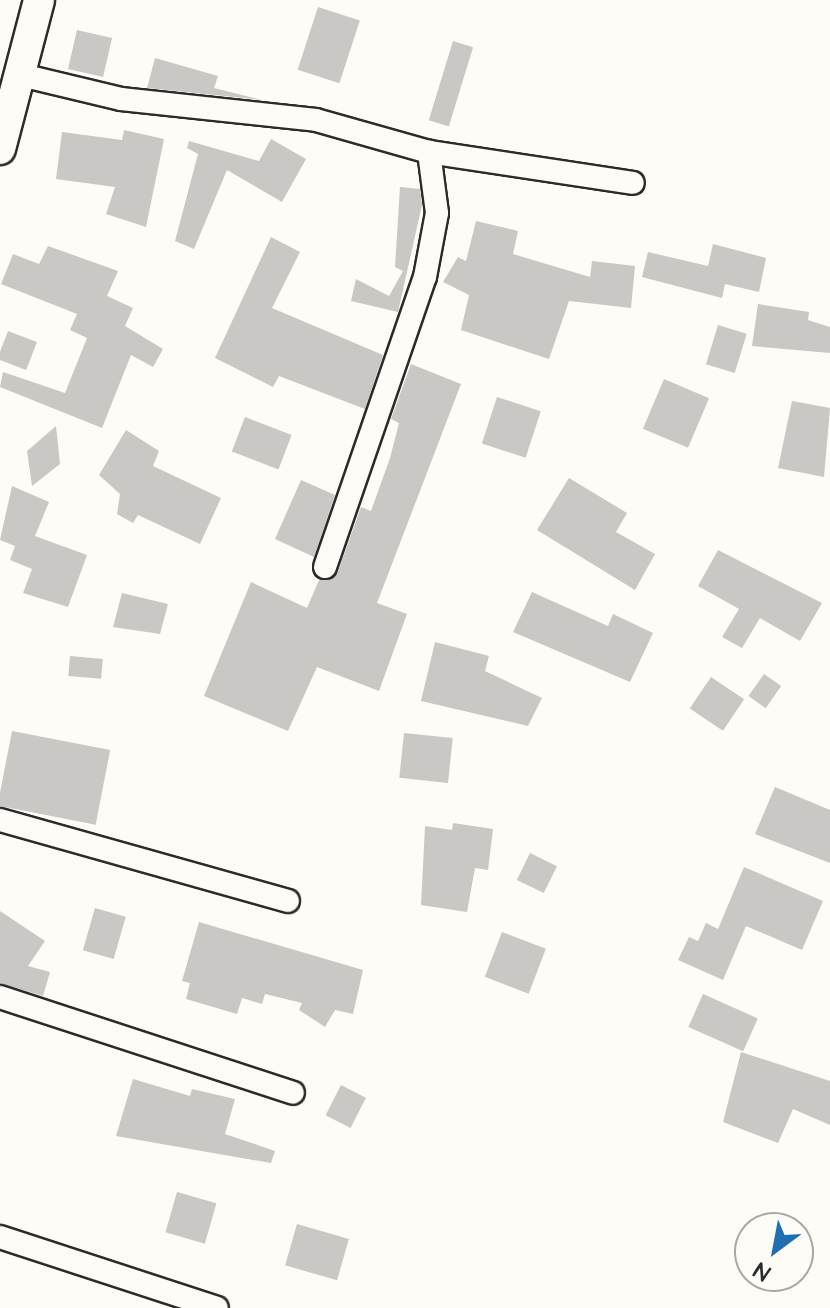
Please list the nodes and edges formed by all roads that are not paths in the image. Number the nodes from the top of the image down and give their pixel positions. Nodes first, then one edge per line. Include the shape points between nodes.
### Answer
1 (39, 0) edge
2 (21, 75) junction
3 (0, 149) edge
4 (429, 152) junction
5 (633, 183) dead end
6 (325, 567) dead end
7 (0, 820) edge
8 (288, 901) dead end
9 (0, 997) edge
10 (293, 1093) dead end
11 (0, 1237) edge
12 (217, 1308) edge

1 - 2 main road
2 - 3 main road
2 - 4 street via 121,99 316,120
4 - 5 street
4 - 6 street via 437,213 425,277
7 - 8 street
9 - 10 street
11 - 12 street

